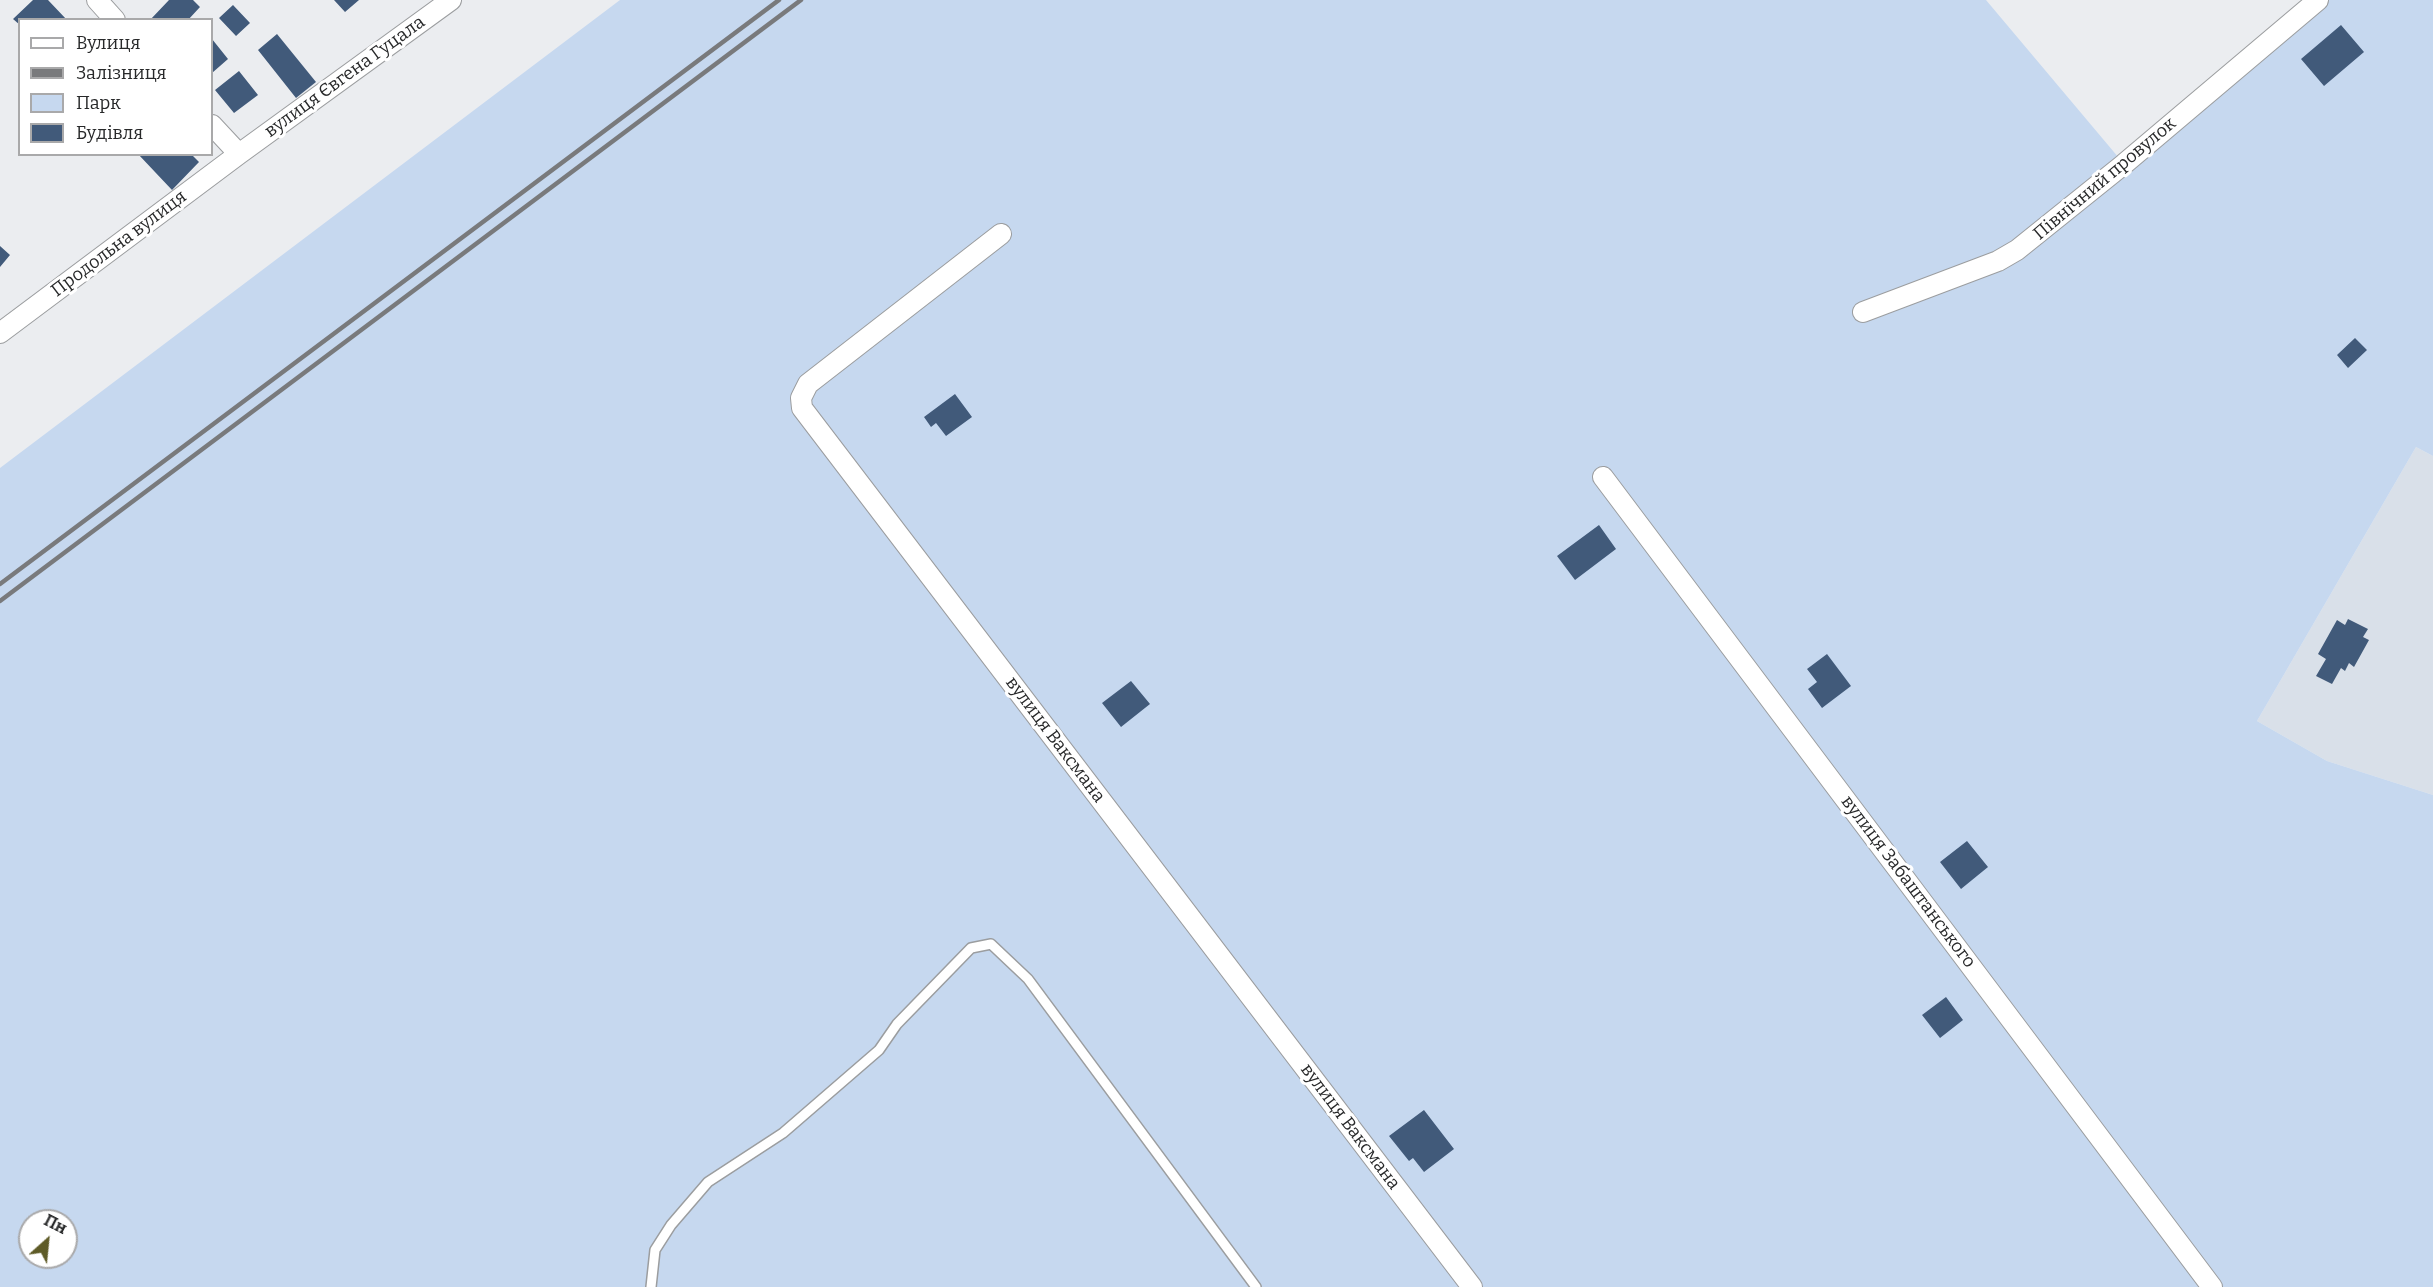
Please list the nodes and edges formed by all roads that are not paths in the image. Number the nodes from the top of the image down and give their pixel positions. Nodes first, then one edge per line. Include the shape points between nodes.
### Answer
1 (97, 0) edge
2 (451, 0) edge
3 (2318, 0) edge
4 (113, 18) edge
5 (213, 126) edge
6 (239, 154) junction
7 (1000, 234) dead end
8 (1863, 312) dead end
9 (0, 333) edge
10 (1603, 477) dead end
11 (651, 1287) edge
12 (1256, 1287) edge
13 (1472, 1287) edge
14 (2212, 1287) edge

1 - 4 street
2 - 6 street, вулиця Євгена Гуцала
3 - 8 street, Північний провулок via 2017,250 1998,261
5 - 6 street
6 - 9 street, Продольна вулиця
7 - 13 street, вулиця Ваксмана via 808,384 801,398 802,408
10 - 14 street, вулиця Забаштанського
11 - 12 lane via 655,1250 708,1182 783,1133 879,1050 897,1024 970,948 991,944 1028,979

